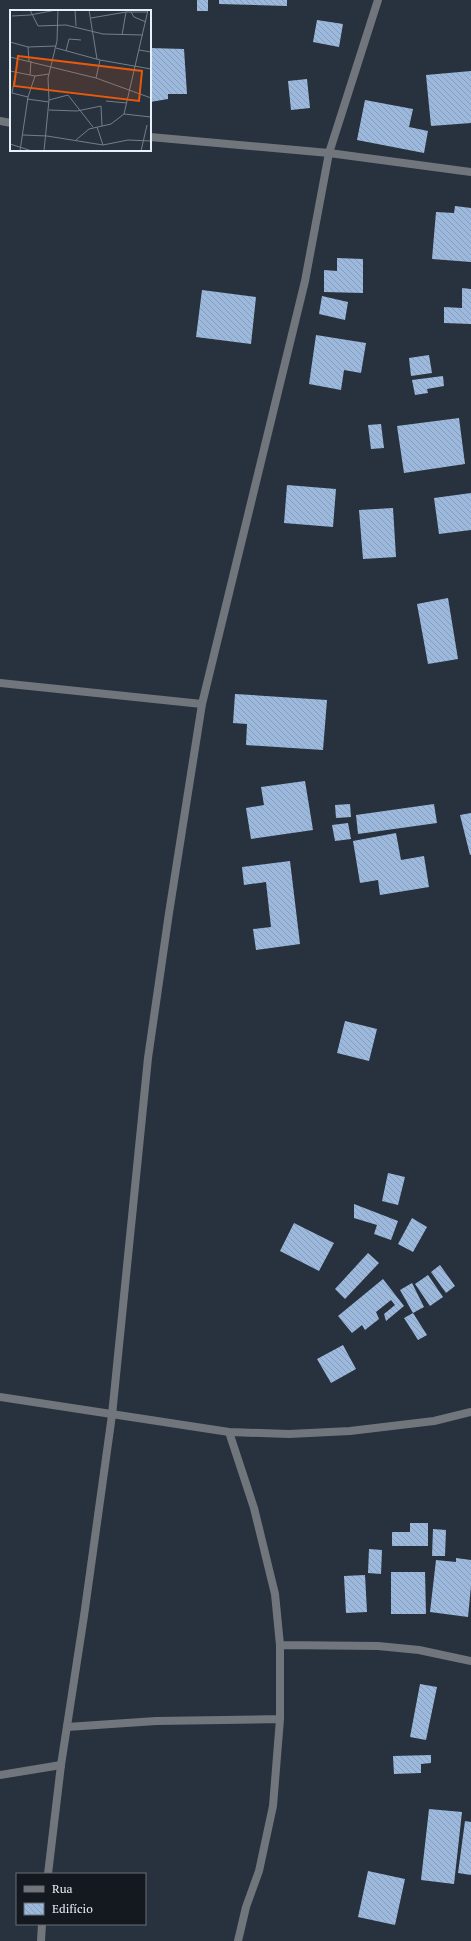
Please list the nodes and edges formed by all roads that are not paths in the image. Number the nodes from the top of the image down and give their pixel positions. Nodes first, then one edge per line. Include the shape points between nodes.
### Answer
1 (378, 0) edge
2 (0, 121) edge
3 (10, 123) edge
4 (151, 137) edge
5 (329, 153) junction
6 (471, 172) edge
7 (0, 683) edge
8 (202, 704) junction
9 (0, 1397) edge
10 (471, 1412) edge
11 (112, 1414) junction
12 (229, 1432) junction
13 (280, 1645) junction
14 (471, 1662) edge
15 (280, 1719) junction
16 (67, 1727) junction
17 (61, 1765) junction
18 (0, 1775) edge
19 (48, 1873) edge
20 (42, 1925) edge
21 (41, 1941) edge
22 (238, 1941) edge

1 - 5 street
2 - 3 street
4 - 5 street
5 - 6 street
5 - 8 street via 305,281
7 - 8 street
8 - 11 street via 148,1058
9 - 11 street
10 - 12 street via 434,1421 350,1431 289,1434
11 - 12 street
11 - 16 street
12 - 13 street via 254,1508 271,1580
13 - 14 street via 378,1646 419,1650
13 - 15 street
15 - 16 street via 156,1721
15 - 22 street via 273,1806 259,1871 246,1907
16 - 17 street
17 - 18 street
17 - 19 street
20 - 21 street

